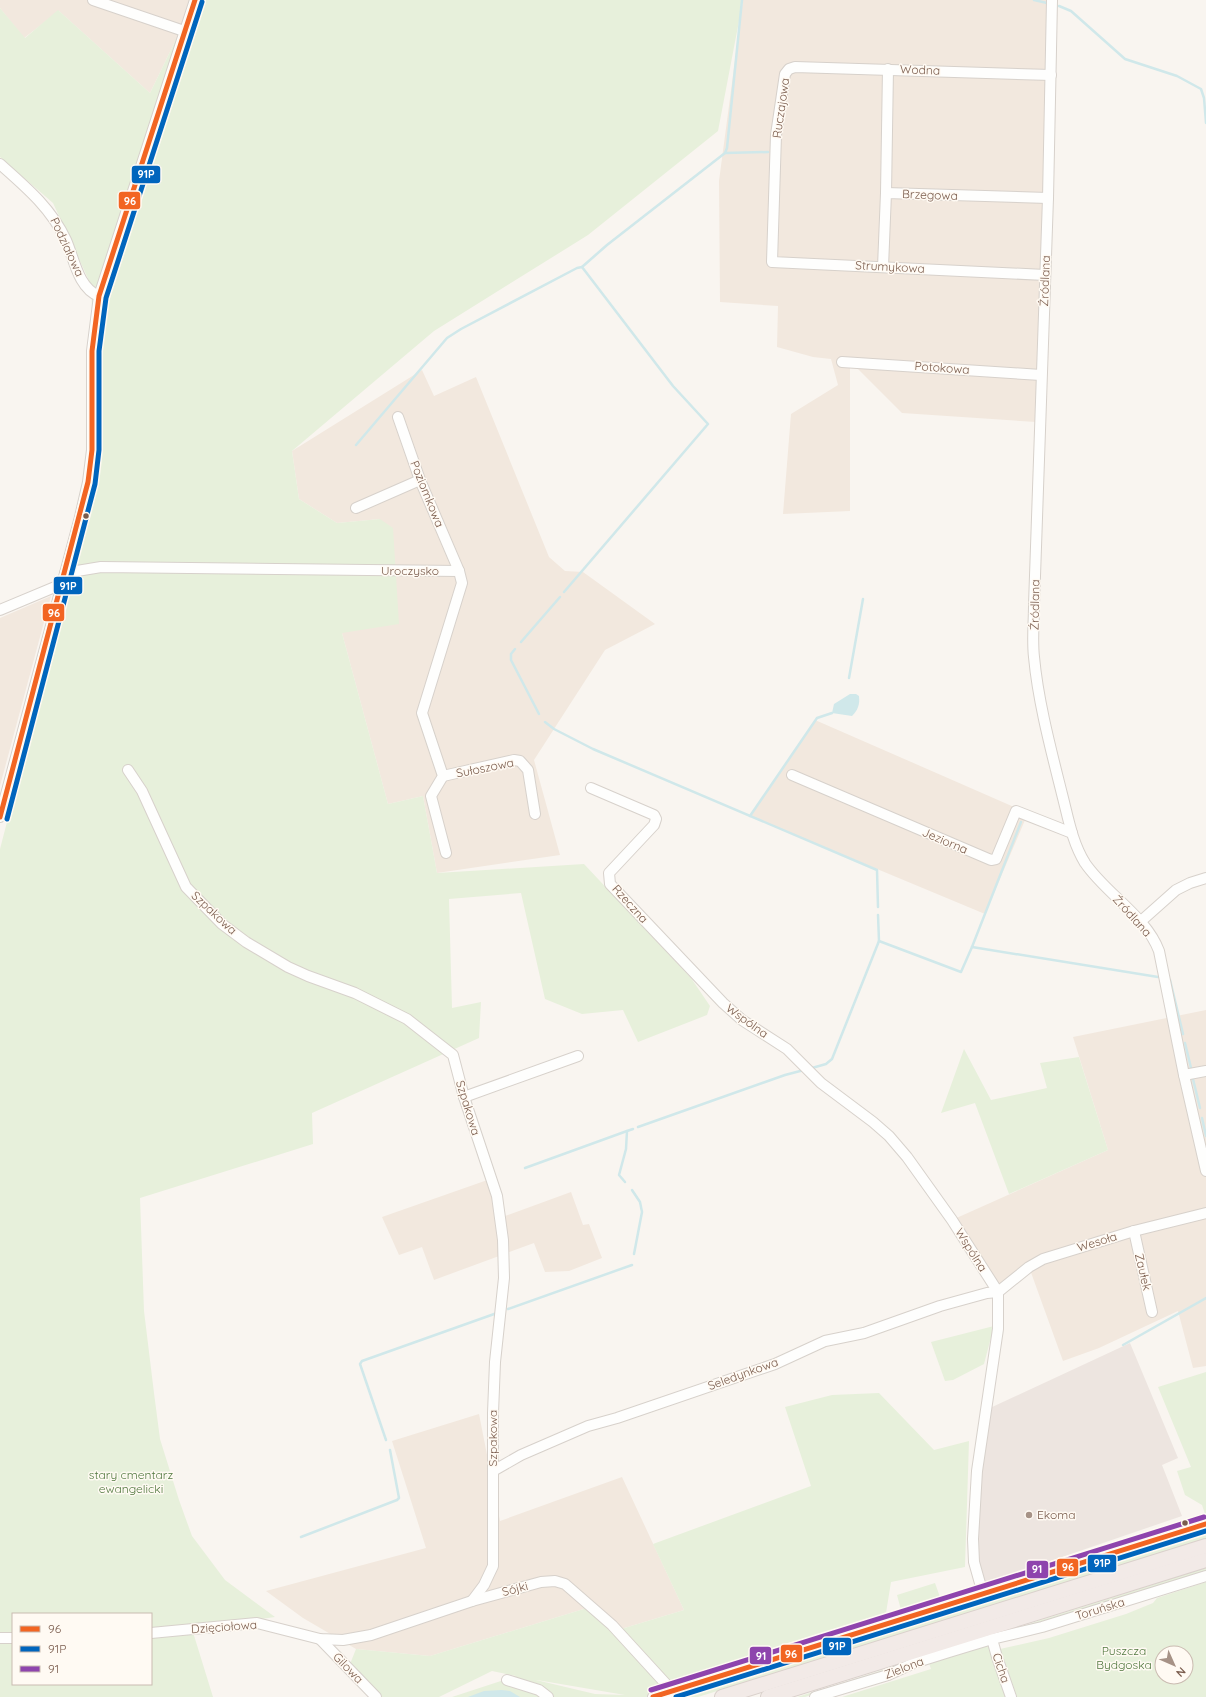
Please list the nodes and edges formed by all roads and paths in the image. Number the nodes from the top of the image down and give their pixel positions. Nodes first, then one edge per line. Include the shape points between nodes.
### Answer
1 (93, 0) edge
2 (195, 0) edge
3 (1052, 0) edge
4 (184, 31) junction
5 (888, 69) junction
6 (1051, 75) junction
7 (0, 164) edge
8 (886, 193) junction
9 (1048, 198) junction
10 (773, 224) joint
11 (883, 267) junction
12 (1045, 275) junction
13 (99, 296) junction
14 (842, 362) dead end
15 (1041, 375) junction
16 (398, 417) dead end
17 (420, 480) junction
18 (356, 508) dead end
19 (459, 571) junction
20 (65, 573) junction
21 (62, 584) junction
22 (1, 612) edge
23 (128, 770) dead end
24 (792, 775) dead end
25 (442, 776) junction
26 (591, 788) dead end
27 (535, 814) dead end
28 (0, 817) edge
29 (1072, 833) junction
30 (446, 853) dead end
31 (1206, 878) edge
32 (1140, 922) junction
33 (723, 1003) joint
34 (578, 1056) dead end
35 (1206, 1071) edge
36 (1184, 1075) junction
37 (464, 1097) junction
38 (1206, 1171) edge
39 (1206, 1213) edge
40 (1134, 1231) junction
41 (998, 1292) junction
42 (1152, 1312) dead end
43 (494, 1471) junction
44 (1206, 1524) edge
45 (1206, 1546) edge
46 (1206, 1560) edge
47 (1206, 1576) edge
48 (983, 1594) junction
49 (472, 1601) junction
50 (152, 1633) edge
51 (0, 1638) edge
52 (12, 1638) edge
53 (320, 1639) junction
54 (992, 1639) junction
55 (507, 1680) dead end
56 (670, 1692) junction
57 (376, 1697) edge
58 (548, 1697) edge
59 (653, 1697) edge
60 (722, 1697) edge
61 (768, 1697) edge
62 (814, 1697) edge
63 (1011, 1697) edge

1 - 4 street
2 - 4 street
3 - 6 street, Źródlana
4 - 13 street
5 - 6 street, Wodna
5 - 8 street, Wodna
5 - 10 street, Ruczajowa via 795,67 785,74 776,135
6 - 9 street, Źródlana
7 - 13 street, Podziałowa via 34,194 52,216 84,283
8 - 9 street, Brzegowa
8 - 11 street, Brzegowa
9 - 12 street, Źródlana
10 - 11 street, Strumykowa via 772,262
11 - 12 street, Strumykowa
12 - 15 street, Źródlana
13 - 20 street via 92,351 91,456 88,482
14 - 15 street, Potokowa
15 - 29 street, Źródlana via 1034,657 1051,747
16 - 17 street, Poziomkowa
17 - 18 street
17 - 19 street, Poziomkowa
19 - 20 street, Uroczysko via 101,568
19 - 25 street via 462,583 422,713
20 - 21 street
21 - 22 street
21 - 28 street
23 - 37 street, Szpakowa via 142,790 186,886 222,924 288,967 355,993 407,1019 453,1055
24 - 29 street, Jeziorna via 991,860 996,859 1016,811
25 - 27 street, Sułoszowa via 514,760 520,761 528,770
25 - 30 street via 431,796
26 - 33 street, Rzeczna via 654,815 654,825 610,872 610,884
29 - 32 street, Źródlana via 1088,867
31 - 32 street via 1176,890
32 - 36 street, Źródlana via 1153,938 1159,951
33 - 41 street, Wspólna via 742,1020 787,1049 821,1083 889,1136 952,1220
34 - 37 street
35 - 36 street
36 - 38 street, Źródlana
37 - 43 street, Szpakowa via 497,1196 503,1240 504,1278 495,1362 493,1413
39 - 40 street, Wesoła
40 - 41 street, Wesoła via 1044,1259 1029,1267
40 - 42 street, Zaułek
41 - 43 street, Seledynkowa via 940,1306 864,1333 825,1340 775,1364 588,1426 520,1455
41 - 48 street, Wspólna via 997,1336 977,1471 973,1540 974,1562
43 - 49 street, Szpakowa via 493,1566 484,1585
44 - 48 street
45 - 60 highway
46 - 61 highway
47 - 54 street, Toruńska via 1042,1627
48 - 56 street
49 - 53 street, Sójki via 371,1635 343,1640
49 - 56 street, Sójki via 541,1582 555,1581 565,1584 612,1625 666,1684
50 - 53 street, Dzięciołowa via 257,1623
51 - 52 street
53 - 57 street, Gilowa
54 - 62 street, Zielona via 914,1663 888,1675
54 - 63 street, Cicha
55 - 58 street via 539,1690
56 - 59 street

